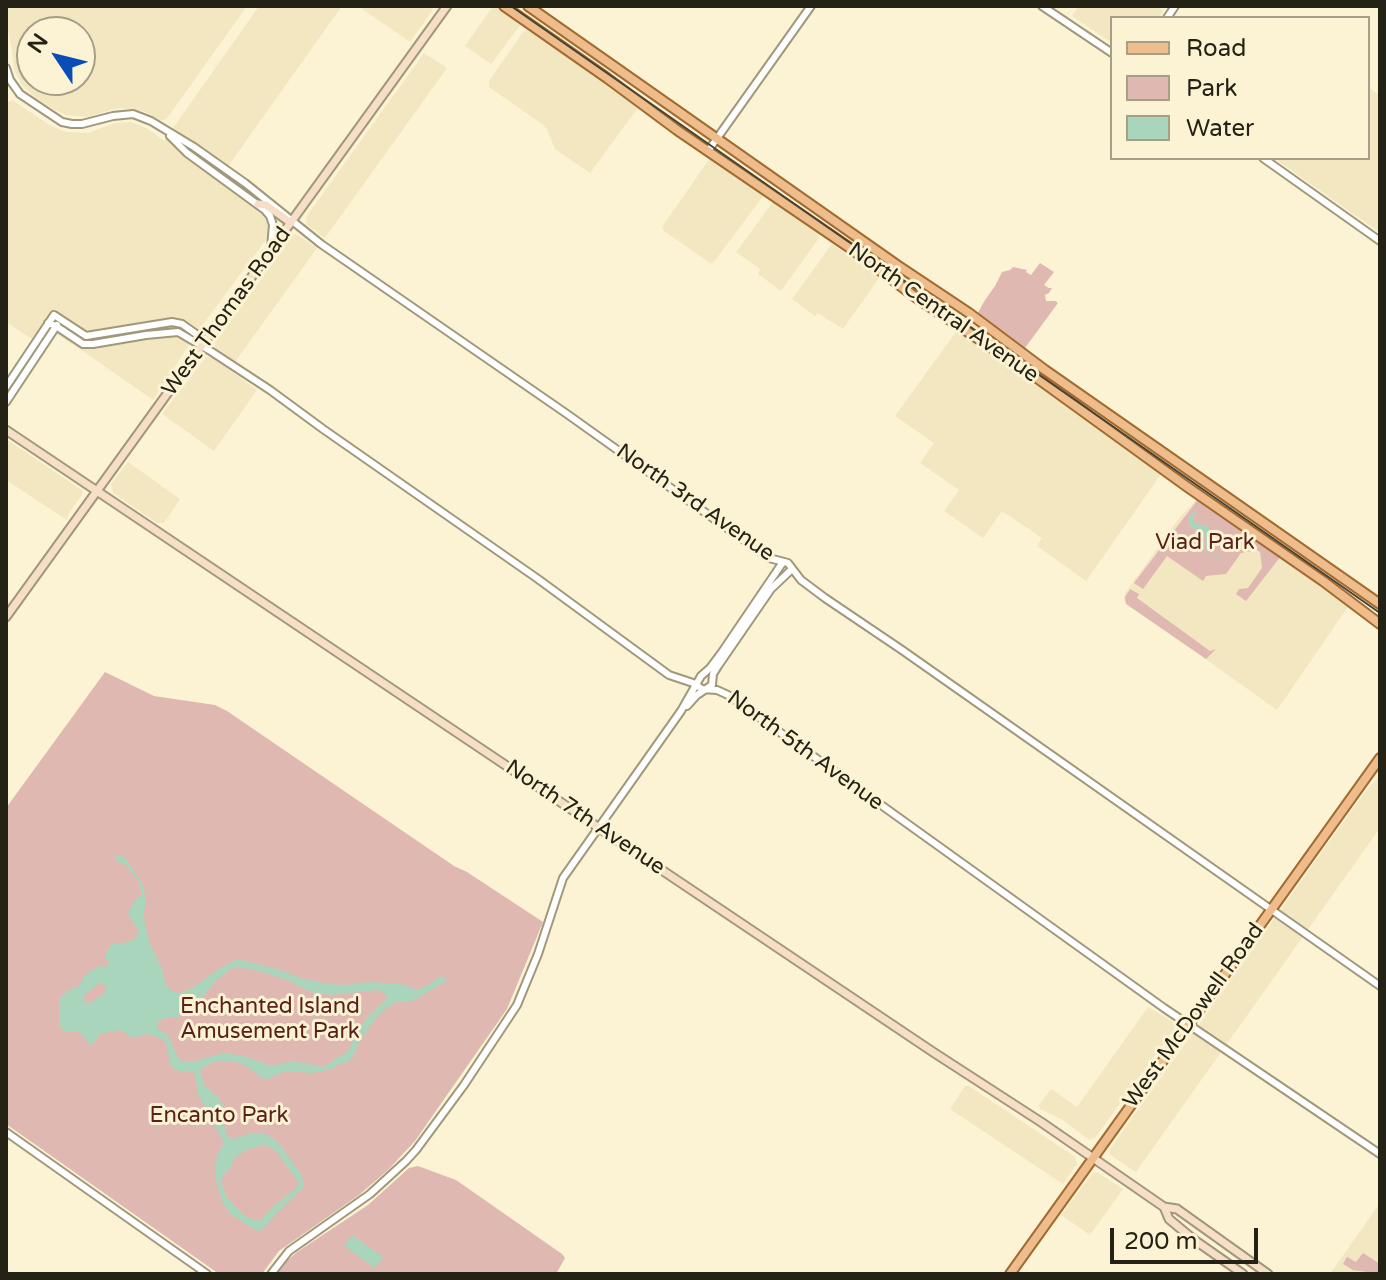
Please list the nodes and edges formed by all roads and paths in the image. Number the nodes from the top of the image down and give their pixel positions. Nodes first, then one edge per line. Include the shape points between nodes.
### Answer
1 (447, 6) edge
2 (504, 6) edge
3 (528, 6) edge
4 (811, 6) edge
5 (1042, 6) edge
6 (1110, 52) edge
7 (6, 68) edge
8 (12, 84) junction
9 (6, 93) edge
10 (164, 130) junction
11 (712, 145) junction
12 (1266, 160) edge
13 (258, 204) junction
14 (292, 222) junction
15 (1380, 241) edge
16 (271, 251) junction
17 (55, 321) junction
18 (204, 344) junction
19 (6, 387) edge
20 (6, 402) edge
21 (6, 430) edge
22 (97, 491) junction
23 (1237, 521) junction
24 (1290, 541) junction
25 (783, 562) junction
26 (792, 569) junction
27 (1380, 604) edge
28 (6, 617) edge
29 (1380, 624) edge
30 (681, 679) junction
31 (697, 685) junction
32 (706, 689) junction
33 (689, 697) junction
34 (681, 711) junction
35 (1380, 758) edge
36 (598, 828) junction
37 (1271, 910) junction
38 (1380, 986) edge
39 (1189, 1024) junction
40 (6, 1132) edge
41 (1380, 1154) edge
42 (1093, 1156) junction
43 (1164, 1207) junction
44 (207, 1274) edge
45 (271, 1274) edge
46 (1010, 1274) edge
47 (1243, 1274) edge
48 (1268, 1274) edge

1 - 14 main road, West Thomas Road
2 - 11 main road, North Central Avenue
3 - 11 main road, North Central Avenue
4 - 11 street
5 - 6 street
7 - 8 street, North 3rd Avenue
8 - 9 street
8 - 10 street, North 3rd Avenue via 66,123 133,114
10 - 13 street, North 3rd Avenue
10 - 14 street, North 3rd Avenue via 230,172
11 - 23 main road, North Central Avenue via 918,299
11 - 24 main road, North Central Avenue via 1004,338
12 - 15 street
13 - 14 main road
13 - 16 street via 272,221
14 - 16 main road, West Thomas Road
14 - 25 street, North 3rd Avenue via 763,554
16 - 18 main road, West Thomas Road
17 - 18 street, North 5th Avenue via 83,344 177,323
17 - 19 street
17 - 20 street
18 - 22 main road, West Thomas Road
18 - 30 street, North 5th Avenue
21 - 22 main road, North 7th Avenue
22 - 28 main road, West Thomas Road
22 - 36 main road, North 7th Avenue
23 - 24 main road via 1275,544
23 - 29 main road, North Central Avenue
24 - 27 main road, North Central Avenue
25 - 26 street, North 3rd Avenue
25 - 31 street
26 - 32 street via 771,589
26 - 37 street, North 3rd Avenue via 825,598
30 - 31 street, North 5th Avenue
30 - 33 street
31 - 32 street, North 5th Avenue
31 - 33 street
32 - 34 street
32 - 39 street, North 5th Avenue via 728,695
33 - 34 street
34 - 36 street
35 - 37 main road, West McDowell Road
36 - 42 main road, North 7th Avenue
36 - 45 street via 563,878 513,1012 426,1137 387,1179 289,1251
37 - 38 street, North 3rd Avenue
37 - 39 main road, West McDowell Road
39 - 41 street, North 5th Avenue
39 - 42 main road, West McDowell Road
40 - 44 street
42 - 43 main road, North 7th Avenue
42 - 46 main road, West McDowell Road
43 - 47 main road, North 7th Avenue via 1169,1219
43 - 48 main road, North 7th Avenue via 1177,1209

